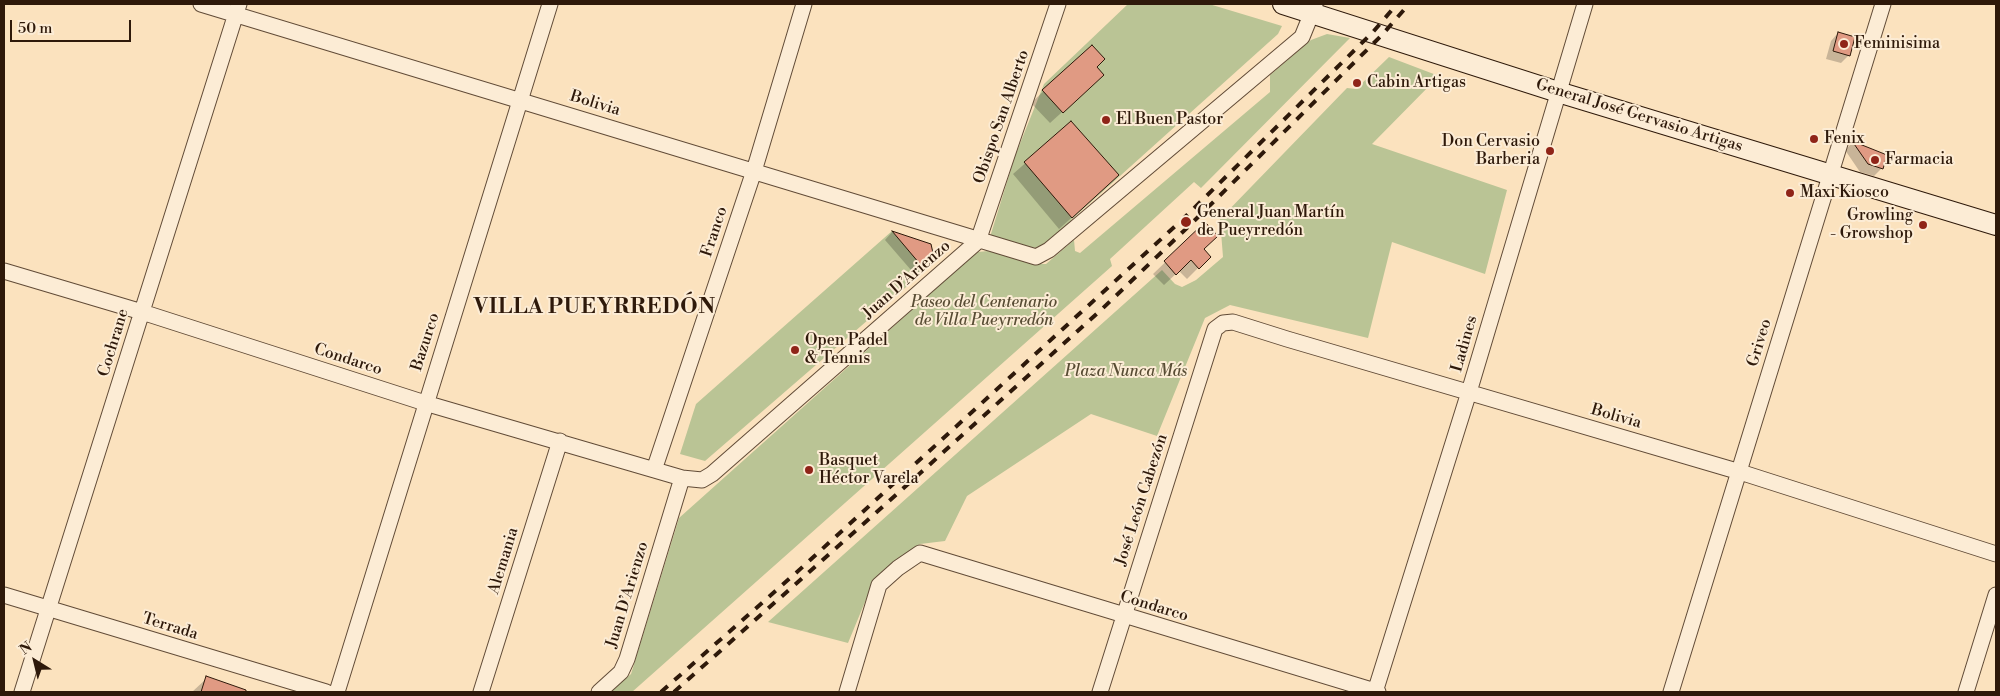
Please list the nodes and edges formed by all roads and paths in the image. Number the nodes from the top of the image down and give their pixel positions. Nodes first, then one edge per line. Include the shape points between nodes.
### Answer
1 (201, 4) edge
2 (550, 4) edge
3 (804, 4) edge
4 (1058, 4) edge
5 (1283, 4) edge
6 (1586, 4) edge
7 (1883, 4) edge
8 (1314, 8) edge
9 (237, 9) edge
10 (1558, 92) junction
11 (521, 100) junction
12 (754, 171) junction
13 (1830, 174) junction
14 (1996, 225) edge
15 (978, 241) junction
16 (4, 271) edge
17 (142, 312) junction
18 (1223, 323) joint
19 (1469, 392) junction
20 (425, 403) junction
21 (560, 441) junction
22 (654, 470) junction
23 (1740, 472) junction
24 (682, 478) junction
25 (1996, 554) edge
26 (4, 595) edge
27 (1996, 595) edge
28 (48, 608) junction
29 (1124, 616) junction
30 (22, 692) edge
31 (326, 692) edge
32 (337, 692) edge
33 (481, 692) edge
34 (599, 692) edge
35 (847, 692) edge
36 (1100, 692) edge
37 (1376, 692) edge
38 (1671, 692) edge
39 (1966, 692) edge

1 - 9 street, Bolivia
2 - 11 street, Bazurco
3 - 12 street, Franco
4 - 15 street, Obispo San Alberto
5 - 8 street, General José Gervasio Artigas
6 - 10 street, Ladines
7 - 13 street, Griveo
8 - 10 street, General José Gervasio Artigas
8 - 15 street via 1302,37 1049,250 1036,257
9 - 11 street, Bolivia
9 - 17 street, Cochrane
10 - 13 street, General José Gervasio Artigas
10 - 19 street, Ladines
11 - 12 street, Bolivia
11 - 20 street, Bazurco
12 - 15 street, Bolivia
12 - 22 street, Franco
13 - 14 street, General José Gervasio Artigas
13 - 23 street, Griveo
15 - 24 street, Juan D’Arienzo via 712,474 702,480
16 - 17 street, Condarco
17 - 20 street, Condarco
17 - 28 street, Cochrane
18 - 19 street, Bolivia via 1233,322
18 - 29 street, José León Cabezón via 1215,329
19 - 23 street, Bolivia
19 - 37 street, Ladines
20 - 21 street, Condarco
20 - 32 street, Bazurco
21 - 22 street, Condarco
21 - 33 street, Alemania
22 - 24 street, Condarco
23 - 25 street, Bolivia
23 - 38 street, Griveo
24 - 34 street, Juan D’Arienzo via 627,659 621,672
26 - 28 street, Terrada
27 - 39 street
28 - 30 street, Cochrane
28 - 31 street, Terrada
29 - 35 street, Condarco via 920,553 879,585
29 - 36 street, José León Cabezón
29 - 37 street, Condarco

